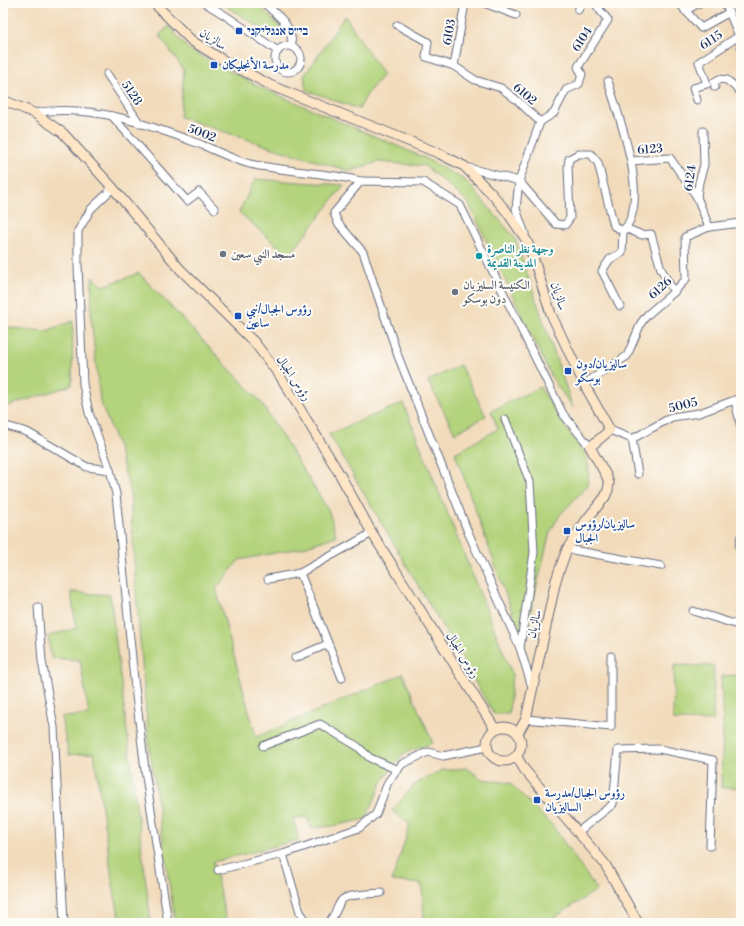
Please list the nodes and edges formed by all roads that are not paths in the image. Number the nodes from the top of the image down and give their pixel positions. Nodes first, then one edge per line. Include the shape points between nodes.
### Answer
1 (204, 3) edge
2 (264, 3) edge
3 (465, 3) edge
4 (484, 3) edge
5 (583, 3) edge
6 (602, 3) edge
7 (679, 3) edge
8 (699, 3) edge
9 (725, 3) edge
10 (156, 4) edge
11 (578, 10) dead end
12 (685, 11) junction
13 (728, 13) junction
14 (516, 15) dead end
15 (397, 25) dead end
16 (739, 36) junction
17 (292, 46) junction
18 (741, 46) edge
19 (278, 51) junction
20 (454, 66) junction
21 (106, 74) dead end
22 (608, 81) dead end
23 (715, 87) dead end
24 (741, 92) edge
25 (3, 100) edge
26 (698, 100) dead end
27 (34, 113) junction
28 (112, 116) junction
29 (540, 122) junction
30 (140, 124) junction
31 (703, 131) dead end
32 (632, 161) junction
33 (464, 166) junction
34 (361, 181) junction
35 (519, 181) junction
36 (113, 188) junction
37 (698, 197) junction
38 (216, 209) dead end
39 (741, 223) edge
40 (709, 227) junction
41 (624, 230) junction
42 (527, 241) junction
43 (674, 292) junction
44 (620, 306) dead end
45 (584, 384) junction
46 (738, 400) edge
47 (505, 419) dead end
48 (3, 425) edge
49 (741, 428) edge
50 (610, 430) junction
51 (632, 439) junction
52 (590, 447) junction
53 (110, 470) junction
54 (638, 474) dead end
55 (372, 533) junction
56 (741, 536) edge
57 (739, 547) dead end
58 (567, 549) junction
59 (661, 566) dead end
60 (300, 573) junction
61 (268, 579) dead end
62 (38, 607) dead end
63 (693, 611) dead end
64 (741, 626) edge
65 (328, 644) junction
66 (520, 648) junction
67 (611, 656) dead end
68 (296, 658) dead end
69 (342, 678) dead end
70 (532, 688) junction
71 (526, 719) junction
72 (495, 729) junction
73 (518, 733) junction
74 (263, 746) dead end
75 (487, 747) junction
76 (517, 757) junction
77 (398, 770) junction
78 (578, 832) junction
79 (710, 846) dead end
80 (283, 854) junction
81 (218, 870) dead end
82 (381, 893) dead end
83 (64, 923) edge
84 (168, 923) edge
85 (308, 923) edge
86 (328, 923) edge
87 (638, 923) edge

1 - 19 street
2 - 17 street via 285,23 290,31
3 - 20 street, 6103
4 - 14 street
5 - 11 street
6 - 29 street, 6104 via 598,8 608,20 578,67 582,74 578,84 566,90 554,113
7 - 12 street
8 - 12 street
9 - 13 street
10 - 33 street, سالزيان via 192,41 272,86
12 - 13 street via 701,28
13 - 16 street
15 - 20 street, 6102 via 428,42 426,57
16 - 18 street
16 - 26 street, 6115 via 699,62 707,84 693,88
17 - 19 street via 282,47
17 - 19 street via 299,51 301,60 294,71 286,72 278,67 275,59
20 - 29 street, 6102 via 475,80 501,88 518,100
21 - 30 street, 5128
22 - 32 street
23 - 24 street via 714,82 719,79 727,80
25 - 27 street, رؤوس الجبال
27 - 28 street, 5002 via 68,110
27 - 36 street, رؤوس الجبال via 63,133
28 - 30 street, 5002
28 - 38 street via 187,201 199,192
29 - 35 street, 6102
30 - 34 street, 5002 via 153,126 249,164
31 - 37 street, 6124 via 704,165
32 - 37 street, 6123 via 670,158
32 - 41 street via 633,203 631,217
33 - 35 street
33 - 42 street, سالزيان via 507,212
34 - 52 street, 5002 via 423,182 460,205 564,414
34 - 66 street via 334,213 338,223 363,252 398,356 468,532
35 - 41 street via 556,224 565,225 570,218 569,159 578,154 591,154 598,163 614,226
35 - 42 street, 6102 via 516,209
36 - 53 street via 91,209 78,231 83,384 89,413
36 - 55 street, رؤوس الجبال via 180,269 255,343 280,376 339,472
37 - 40 street, 6124
39 - 40 street, 6126
40 - 43 street, 6126 via 685,237 686,279
41 - 43 street via 651,234 661,269
41 - 44 street via 622,253 610,259 602,271
42 - 45 street, سالزيان via 551,314
43 - 45 street, 6126 via 641,322 627,356
45 - 50 street, سالزيان
46 - 49 street
46 - 51 street, 5005 via 699,413 672,417
47 - 66 street via 530,482 534,552
48 - 53 street via 27,432 86,467
50 - 51 street
50 - 52 street
51 - 54 street
52 - 58 street, سالزيان via 606,475 608,490
53 - 84 street via 116,494 145,770
55 - 60 street
55 - 72 street, رؤوس الجبال
56 - 57 street
58 - 59 street
58 - 70 street, سالزيان via 556,580
60 - 61 street
60 - 65 street
62 - 83 street via 42,661 54,727
63 - 64 street
65 - 68 street
65 - 69 street
66 - 70 street
67 - 71 street via 611,727
70 - 71 street, سالزيان
71 - 73 street, سالزيان
72 - 73 street via 507,727
72 - 75 street via 488,737
73 - 76 street via 522,745
74 - 77 street via 320,724 357,746 370,758
75 - 76 street via 489,753 499,761 505,762
75 - 77 street via 443,756 428,752 402,764
76 - 78 street via 524,769
77 - 80 street via 388,782 376,814 359,828
78 - 79 street via 613,804 618,750 660,749 713,760
78 - 87 street via 605,864
80 - 81 street
80 - 85 street via 300,912
82 - 86 street via 347,896 341,900

